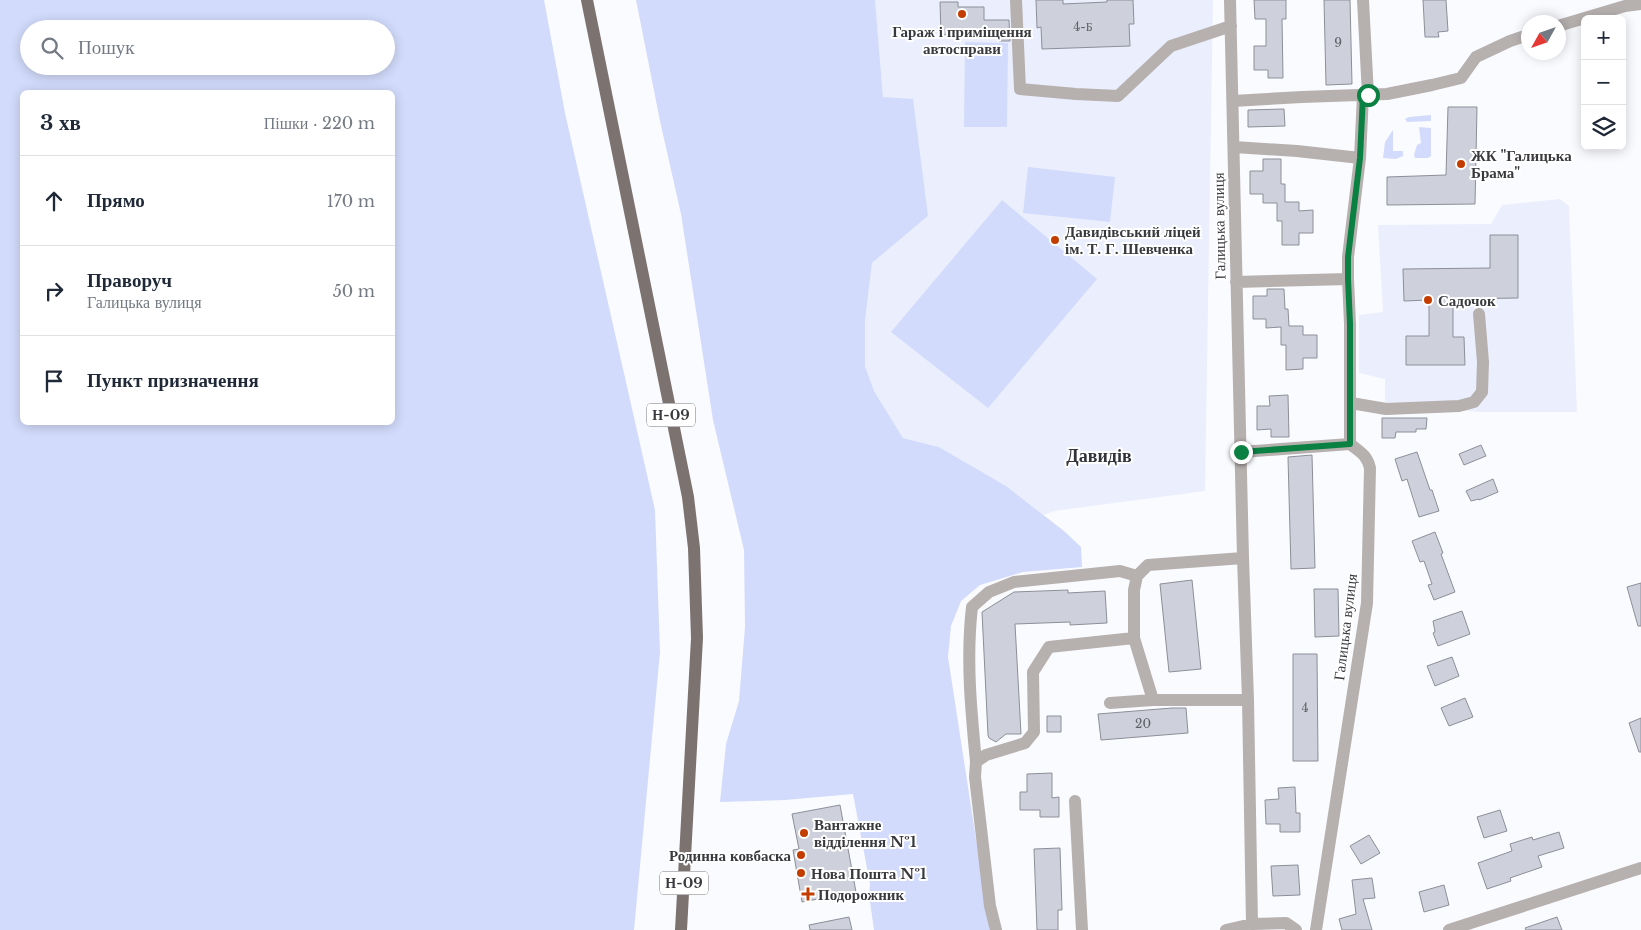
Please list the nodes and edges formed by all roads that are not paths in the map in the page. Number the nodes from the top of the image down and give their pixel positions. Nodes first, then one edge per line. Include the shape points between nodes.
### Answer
1 (587, 0) edge
2 (1016, 0) edge
3 (1230, 0) edge
4 (1363, 0) edge
5 (1641, 4) edge
6 (1566, 24) edge
7 (1231, 26) junction
8 (1521, 37) edge
9 (1366, 95) junction
10 (1233, 101) junction
11 (1234, 147) junction
12 (1360, 158) junction
13 (1348, 279) junction
14 (1236, 282) junction
15 (1479, 314) dead end
16 (1351, 404) junction
17 (1350, 444) junction
18 (1241, 452) junction
19 (1243, 558) junction
20 (1137, 576) junction
21 (1134, 638) junction
22 (1153, 700) junction
23 (1248, 700) junction
24 (1110, 703) dead end
25 (976, 762) junction
26 (1075, 801) dead end
27 (1641, 868) edge
28 (1252, 924) junction
29 (681, 930) edge
30 (996, 930) edge
31 (1082, 930) edge
32 (1226, 930) edge
33 (1296, 930) edge
34 (1316, 930) edge
35 (1449, 930) edge

1 - 29 main road, Н-09 via 688,498 694,548 697,638
2 - 7 street via 1020,89 1118,96 1171,46
3 - 7 street, Галицька вулиця
4 - 9 street
5 - 6 street
7 - 10 street, Галицька вулиця
8 - 9 street via 1476,57 1461,78 1432,86
9 - 10 street
9 - 12 street
10 - 11 street, Галицька вулиця
11 - 12 street
11 - 14 street, Галицька вулиця
12 - 13 street
13 - 14 street
13 - 16 street
14 - 18 street, Галицька вулиця
15 - 16 street via 1482,392 1474,402 1459,406 1386,409
16 - 17 street
17 - 18 street
17 - 34 street, Галицька вулиця via 1368,459 1370,468 1367,602
18 - 19 street, Галицька вулиця
19 - 20 street via 1148,565
19 - 23 street, Галицька вулиця
20 - 21 street
20 - 25 street via 1120,571 1014,582 989,592 972,607 969,689
21 - 22 street
21 - 25 street via 1049,647 1033,672 1034,732 1025,743 986,755
22 - 23 street
22 - 24 street
23 - 28 street, Галицька вулиця
25 - 30 street via 990,906
26 - 31 street
27 - 35 street
28 - 32 street
28 - 33 street via 1286,923

